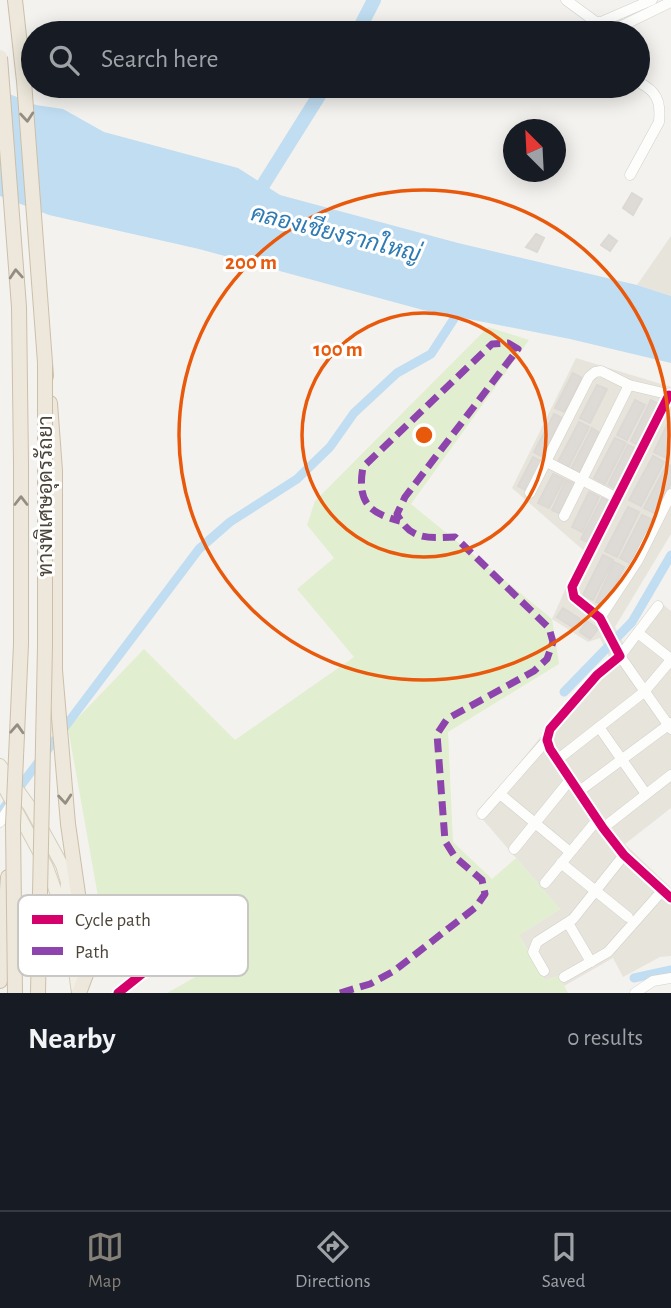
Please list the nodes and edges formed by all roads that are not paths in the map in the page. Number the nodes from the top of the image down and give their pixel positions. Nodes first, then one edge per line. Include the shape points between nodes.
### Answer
1 (15, 0) edge
2 (566, 0) edge
3 (652, 0) edge
4 (671, 2) edge
5 (595, 21) edge
6 (603, 21) edge
7 (632, 21) edge
8 (21, 54) edge
9 (0, 57) edge
10 (650, 90) edge
11 (25, 98) edge
12 (630, 175) dead end
13 (45, 365) junction
14 (629, 385) junction
15 (670, 395) edge
16 (547, 462) junction
17 (580, 479) junction
18 (530, 493) dead end
19 (671, 494) edge
20 (617, 498) junction
21 (564, 516) dead end
22 (659, 606) dead end
23 (600, 618) junction
24 (638, 633) junction
25 (617, 651) junction
26 (671, 659) edge
27 (644, 692) junction
28 (670, 726) edge
29 (599, 727) junction
30 (547, 740) junction
31 (557, 760) junction
32 (622, 760) junction
33 (0, 765) edge
34 (671, 775) edge
35 (0, 779) edge
36 (570, 780) junction
37 (578, 792) junction
38 (500, 794) junction
39 (646, 794) junction
40 (13, 802) junction
41 (482, 814) dead end
42 (6, 823) edge
43 (535, 823) junction
44 (600, 824) junction
45 (514, 849) dead end
46 (570, 852) junction
47 (624, 855) junction
48 (561, 863) junction
49 (545, 883) dead end
50 (596, 891) junction
51 (662, 891) junction
52 (40, 895) edge
53 (59, 895) edge
54 (66, 895) edge
55 (78, 895) edge
56 (671, 898) edge
57 (628, 917) dead end
58 (568, 923) junction
59 (592, 962) junction
60 (544, 971) dead end
61 (85, 976) edge
62 (139, 976) edge
63 (564, 977) dead end
64 (671, 978) edge
65 (0, 981) edge
66 (15, 993) edge
67 (78, 993) edge
68 (118, 993) edge
69 (635, 993) edge

1 -> 8 highway, ทางพิเศษอุดรรัถยา
2 - 5 street
3 - 6 street
4 - 7 street
42 -> 9 highway, ทางพิเศษอุดรรัถยา, bridge via 21,644 22,463 19,307
10 - 12 street via 660,102 659,122
11 -> 13 highway, ทางพิเศษอุดรรัถยา
13 - 52 highway, ทางพิเศษอุดรรัถยา, bridge
13 -> 55 highway, bridge via 55,471 55,670
14 - 15 street
14 - 16 street via 601,371 589,377
14 - 17 street
15 - 20 street
16 - 17 street
16 - 18 street
17 - 20 street
17 - 21 street
19 - 23 street via 638,561
20 - 23 street via 571,593
22 - 24 street
23 - 25 street
24 - 25 street
24 - 26 street
25 - 27 street
25 - 30 street via 550,729
26 - 27 street
27 - 28 street
27 - 29 street
28 - 32 street
29 - 31 street
29 - 32 street
30 - 31 street
30 - 38 street
31 - 36 street
32 - 37 street
32 - 39 street
33 - 54 main road via 62,865
34 - 39 street
35 - 40 main road
36 - 37 street
36 - 43 street
37 - 44 street
38 - 41 street
38 - 43 street
39 - 44 street
40 - 42 street
40 - 53 main road
42 - 65 highway, bridge
42 - 66 highway, ทางพิเศษอุดรรัถยา, bridge
43 - 45 street
43 - 46 street
44 - 46 street
44 - 47 street
46 - 48 street
47 - 50 street
47 - 51 street
48 - 49 street
48 - 50 street
50 - 57 street
50 - 58 street
51 - 56 street
51 - 59 street via 608,952
58 - 59 street
58 - 60 street via 534,947
59 - 63 street
61 -> 67 highway, bridge
62 - 68 street
64 - 69 street via 653,981

